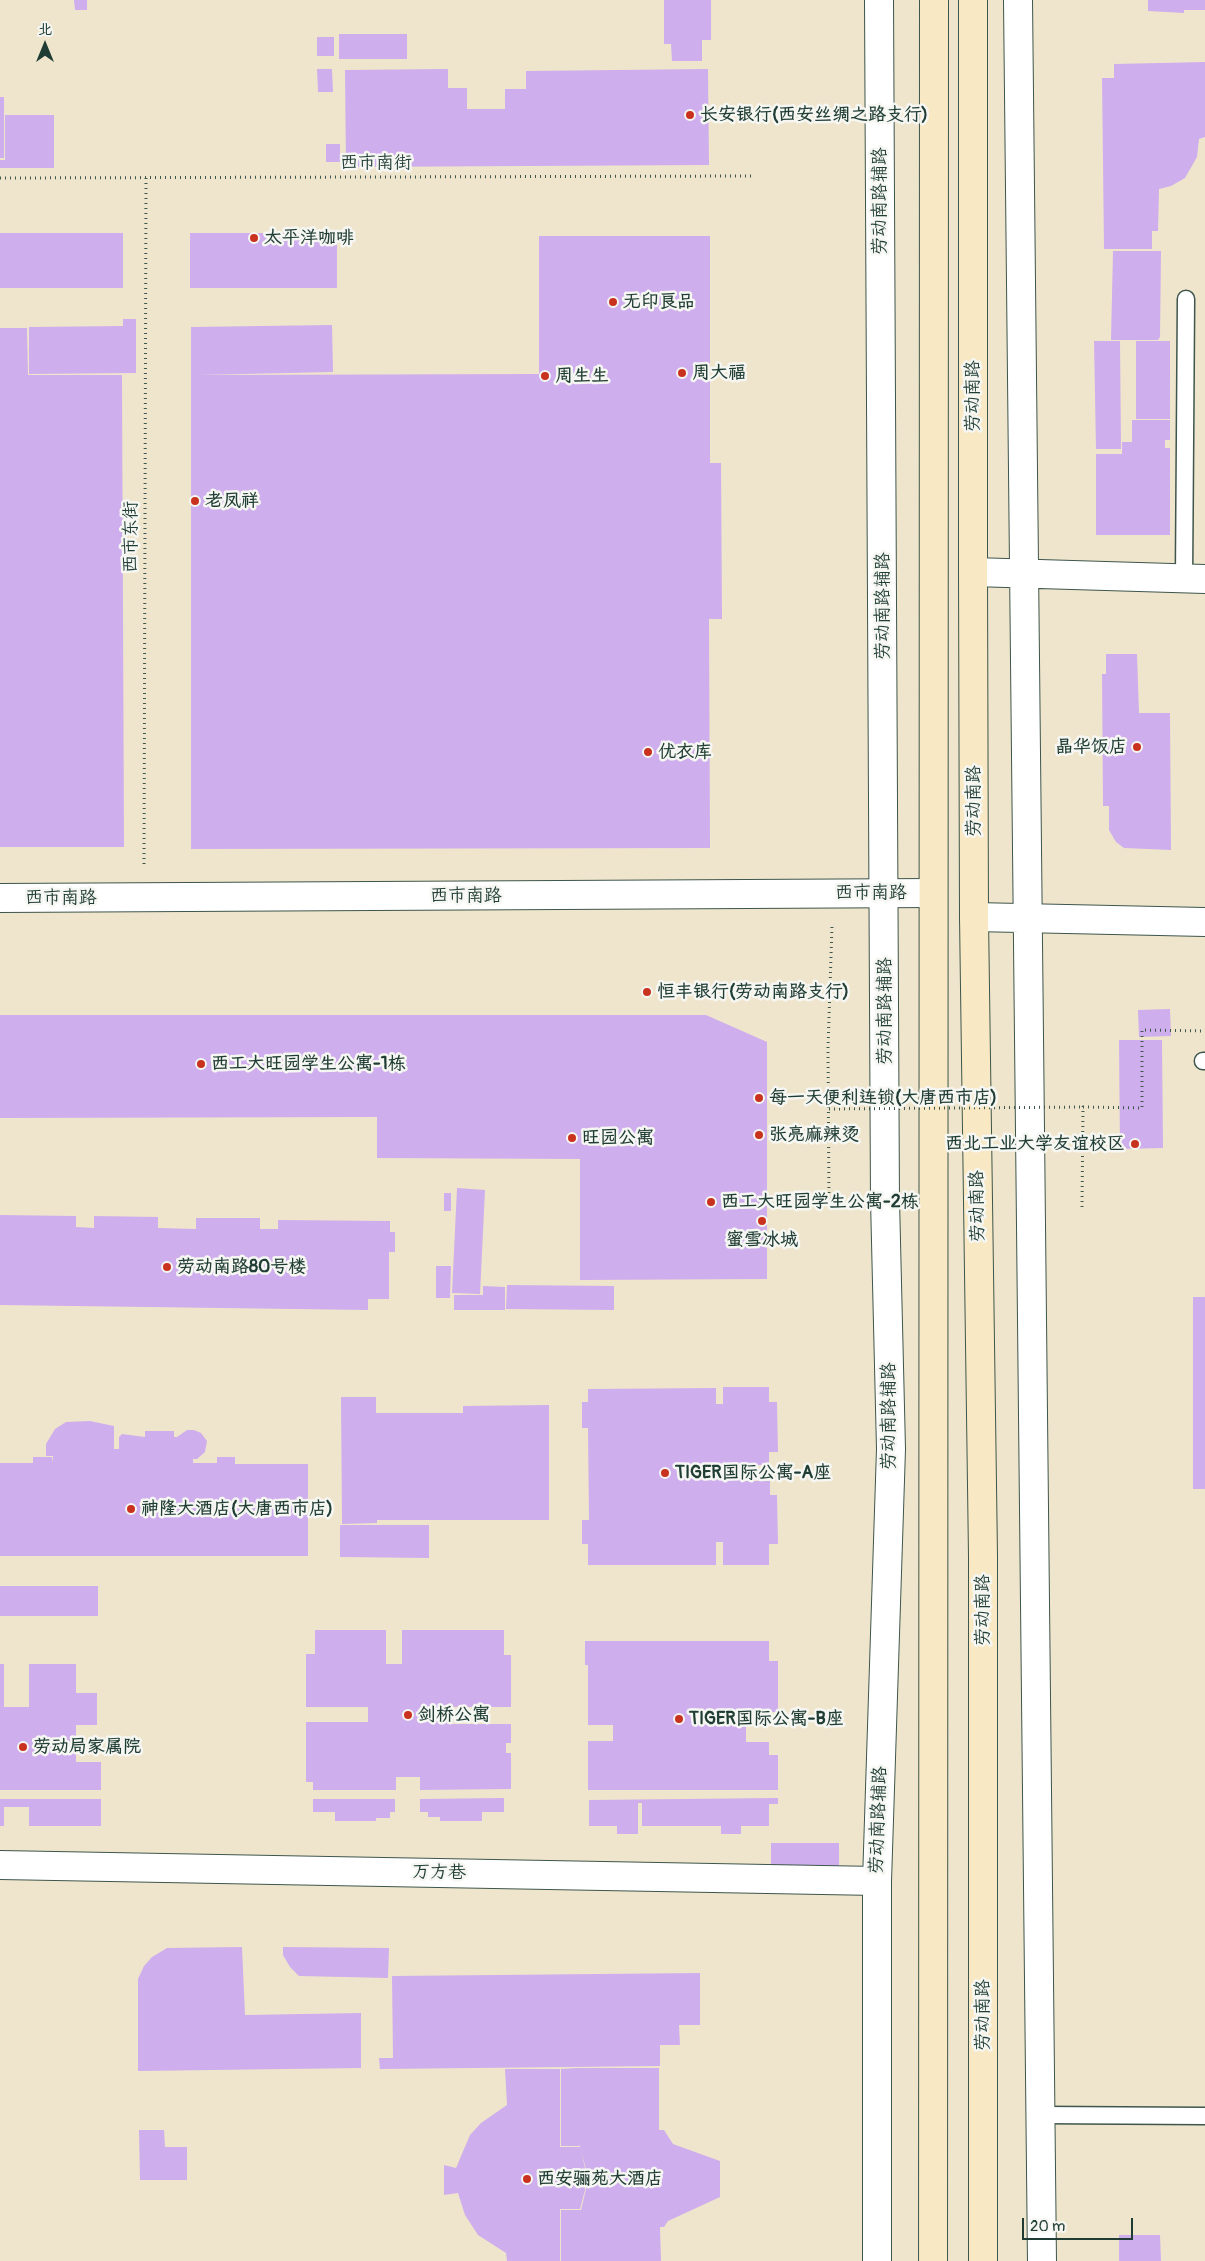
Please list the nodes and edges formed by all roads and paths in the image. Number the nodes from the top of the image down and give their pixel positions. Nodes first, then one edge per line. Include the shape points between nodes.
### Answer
1 (879, 0) edge
2 (934, 0) edge
3 (973, 0) edge
4 (1018, 0) edge
5 (752, 176) dead end
6 (0, 178) edge
7 (146, 178) junction
8 (1186, 299) dead end
9 (973, 572) junction
10 (1024, 574) junction
11 (1194, 578) edge
12 (885, 893) junction
13 (933, 893) junction
14 (832, 894) junction
15 (0, 898) edge
16 (144, 898) junction
17 (974, 917) junction
18 (1028, 918) junction
19 (1205, 922) edge
20 (1205, 1030) edge
21 (1083, 1107) junction
22 (829, 1109) junction
23 (829, 1203) dead end
24 (1082, 1207) dead end
25 (0, 1865) edge
26 (877, 1880) junction
27 (1040, 2115) junction
28 (1205, 2116) edge
29 (877, 2261) edge
30 (934, 2261) edge
31 (983, 2261) edge
32 (1042, 2261) edge

1 - 12 street, 劳动南路辅路
2 - 13 main road
3 - 9 main road, 劳动南路
4 - 10 street
5 - 7 path, 西市南街
6 - 7 path, 西市南街
7 - 16 path, 西市东街
8 - 11 lane
9 - 10 street
9 - 17 main road, 劳动南路
10 - 11 street
10 - 18 street
12 - 13 street, 西市南路
12 - 14 street, 西市南路
12 - 26 street, 劳动南路辅路 via 885,1200 890,1449
13 - 30 main road
14 - 16 street, 西市南路
14 - 22 path
15 - 16 street, 西市南路
17 - 18 street
17 - 31 main road, 劳动南路 via 983,1556
18 - 19 street
18 - 27 street
20 - 21 path via 1142,1030 1142,1108
21 - 22 path, bridge
21 - 24 path
22 - 23 path
25 - 26 street, 万方巷
26 - 29 street, 劳动南路辅路
27 - 28 lane
27 - 32 street

